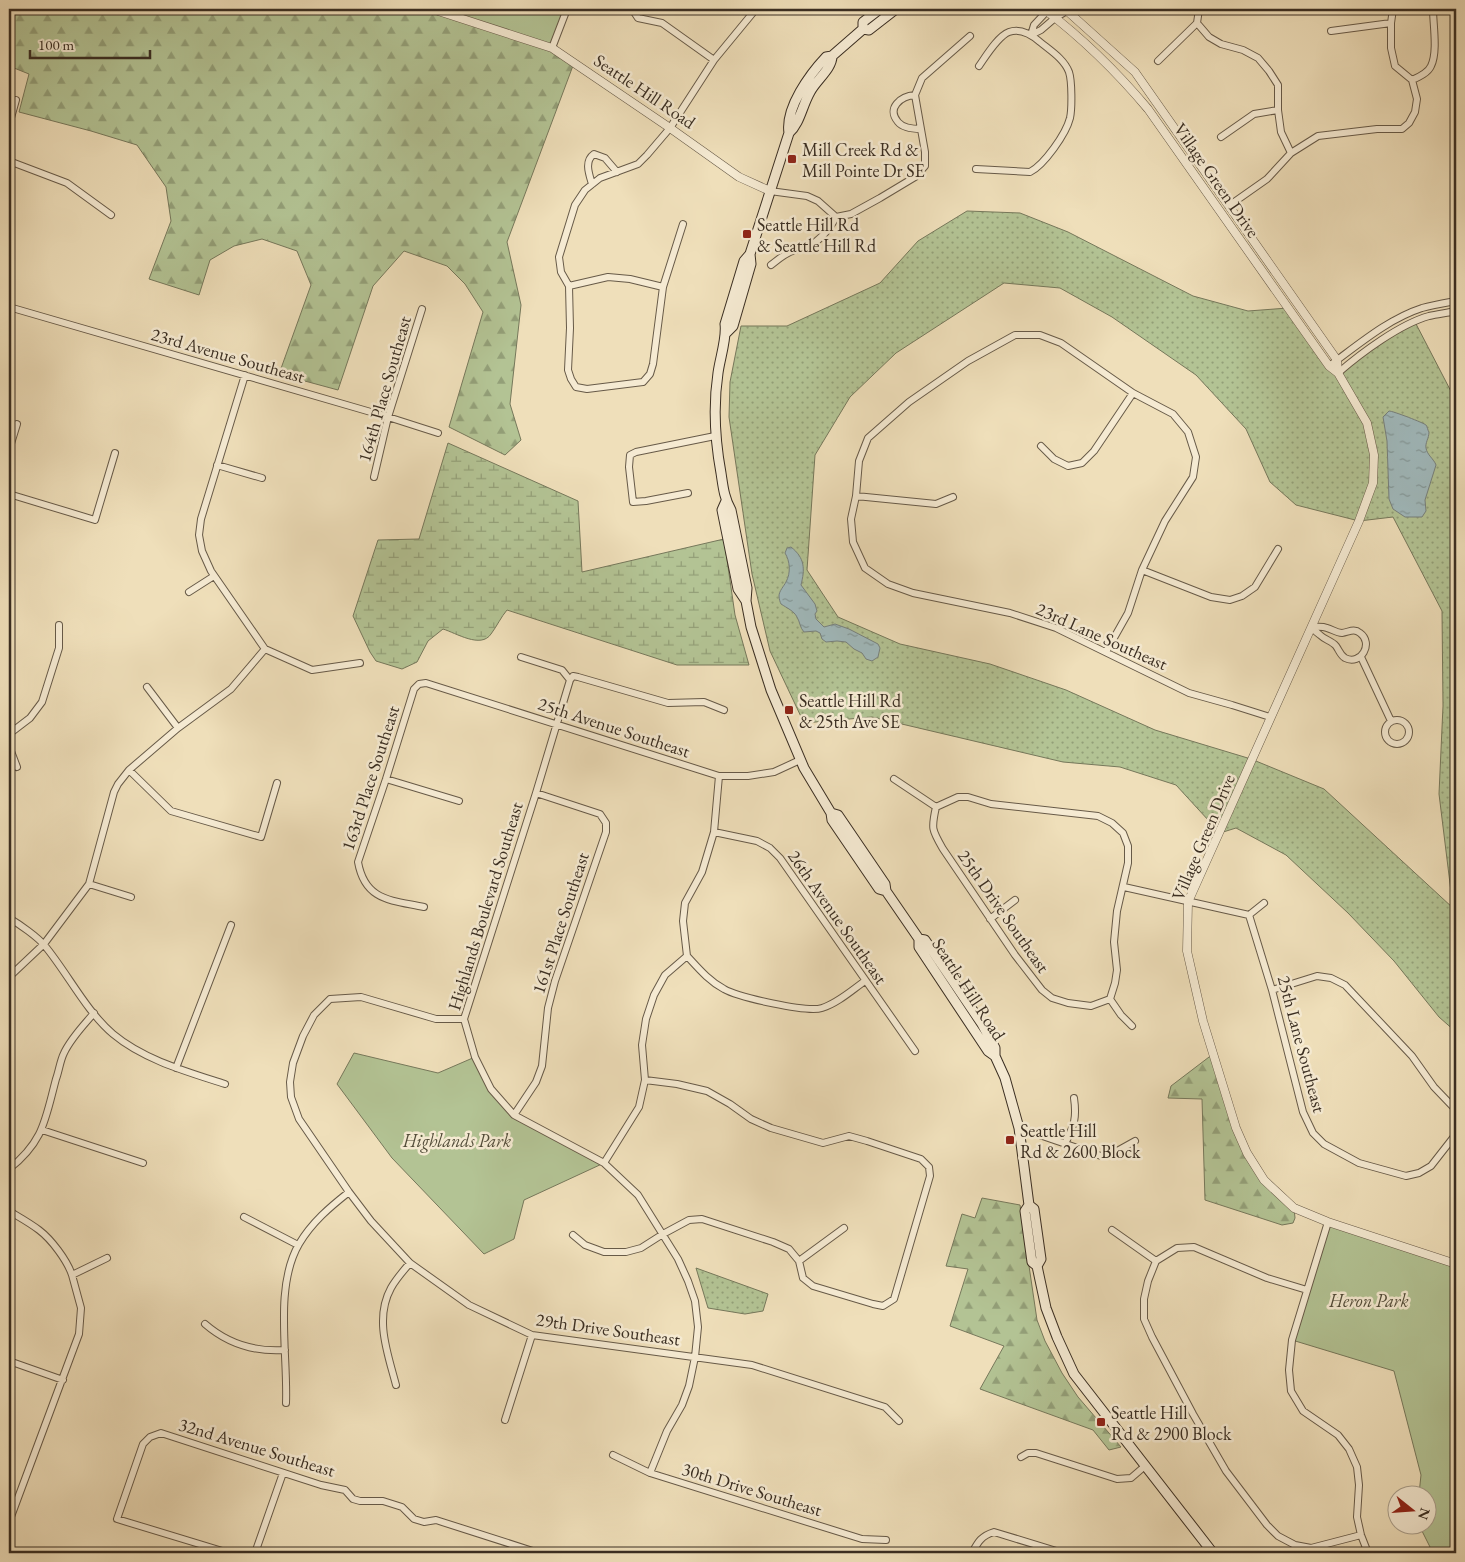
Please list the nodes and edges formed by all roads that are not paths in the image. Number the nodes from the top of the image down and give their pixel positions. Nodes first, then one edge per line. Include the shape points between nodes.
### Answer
1 (432, 9) edge
2 (567, 9) edge
3 (632, 9) edge
4 (756, 9) edge
5 (880, 9) edge
6 (896, 9) edge
7 (1047, 9) edge
8 (1200, 9) edge
9 (1392, 9) edge
10 (1432, 9) edge
11 (1068, 10) edge
12 (1055, 18) junction
13 (1197, 23) junction
14 (1391, 23) junction
15 (863, 29) junction
16 (1331, 31) dead end
17 (1031, 35) junction
18 (970, 36) dead end
19 (552, 48) junction
20 (714, 60) junction
21 (1158, 62) dead end
22 (979, 66) dead end
23 (1412, 80) junction
24 (915, 96) junction
25 (16, 100) dead end
26 (1278, 110) junction
27 (9, 125) edge
28 (670, 128) junction
29 (921, 129) junction
30 (1221, 138) dead end
31 (1292, 153) junction
32 (9, 162) edge
33 (976, 169) dead end
34 (617, 172) junction
35 (592, 184) junction
36 (770, 191) junction
37 (1230, 205) junction
38 (110, 215) dead end
39 (836, 217) junction
40 (683, 224) dead end
41 (771, 265) dead end
42 (569, 286) junction
43 (663, 287) junction
44 (1456, 301) edge
45 (9, 307) edge
46 (422, 309) dead end
47 (1456, 312) edge
48 (1337, 360) junction
49 (1329, 366) junction
50 (1338, 373) junction
51 (245, 375) junction
52 (1133, 393) junction
53 (388, 417) junction
54 (17, 424) dead end
55 (438, 433) dead end
56 (715, 436) junction
57 (1040, 446) dead end
58 (9, 450) edge
59 (115, 453) dead end
60 (218, 466) junction
61 (374, 477) dead end
62 (262, 478) dead end
63 (688, 493) dead end
64 (9, 494) edge
65 (856, 496) junction
66 (953, 497) dead end
67 (1278, 549) dead end
68 (1142, 570) junction
69 (214, 576) junction
70 (189, 592) dead end
71 (59, 625) dead end
72 (1312, 627) junction
73 (265, 649) junction
74 (1106, 652) junction
75 (522, 657) dead end
76 (1361, 657) junction
77 (360, 664) dead end
78 (571, 678) junction
79 (419, 684) joint
80 (147, 687) dead end
81 (724, 710) dead end
82 (1270, 718) junction
83 (1391, 721) dead end
84 (556, 725) junction
85 (178, 728) junction
86 (9, 734) edge
87 (9, 746) edge
88 (800, 760) junction
89 (17, 767) dead end
90 (130, 770) junction
91 (718, 776) junction
92 (386, 779) junction
93 (894, 779) dead end
94 (277, 784) dead end
95 (536, 793) junction
96 (460, 801) dead end
97 (936, 807) junction
98 (714, 832) junction
99 (89, 884) junction
100 (1124, 887) junction
101 (131, 897) dead end
102 (1015, 900) dead end
103 (1188, 902) junction
104 (1264, 903) dead end
105 (424, 907) dead end
106 (1249, 915) junction
107 (9, 918) edge
108 (990, 919) junction
109 (232, 924) dead end
110 (44, 944) junction
111 (687, 956) junction
112 (9, 978) edge
113 (865, 981) junction
114 (1272, 990) junction
115 (1110, 999) junction
116 (94, 1013) junction
117 (464, 1019) junction
118 (1132, 1026) dead end
119 (915, 1051) dead end
120 (176, 1068) junction
121 (645, 1080) junction
122 (225, 1084) dead end
123 (1074, 1098) dead end
124 (1456, 1110) edge
125 (514, 1115) junction
126 (1019, 1128) junction
127 (42, 1130) junction
128 (1456, 1134) edge
129 (1135, 1141) dead end
130 (1065, 1144) junction
131 (143, 1163) dead end
132 (604, 1163) junction
133 (9, 1169) edge
134 (349, 1192) junction
135 (9, 1211) edge
136 (244, 1217) dead end
137 (1328, 1222) junction
138 (844, 1228) dead end
139 (1112, 1230) dead end
140 (662, 1234) junction
141 (573, 1235) dead end
142 (298, 1245) junction
143 (107, 1258) dead end
144 (799, 1261) junction
145 (1156, 1261) junction
146 (410, 1264) junction
147 (1456, 1264) edge
148 (72, 1275) junction
149 (1307, 1290) junction
150 (205, 1324) dead end
151 (532, 1336) junction
152 (286, 1350) junction
153 (695, 1356) junction
154 (9, 1361) edge
155 (63, 1380) junction
156 (396, 1385) dead end
157 (286, 1402) dead end
158 (505, 1420) dead end
159 (899, 1421) dead end
160 (613, 1455) dead end
161 (1021, 1457) dead end
162 (1146, 1466) junction
163 (283, 1473) junction
164 (650, 1473) junction
165 (9, 1522) edge
166 (1361, 1534) junction
167 (886, 1540) dead end
168 (230, 1553) edge
169 (254, 1553) edge
170 (539, 1553) edge
171 (972, 1553) edge
172 (1063, 1553) edge
173 (1213, 1553) edge
174 (1368, 1553) edge

1 - 19 street, Seattle Hill Road
2 - 19 street
3 - 20 street via 638,18 662,23
4 - 20 street
5 - 15 main road via 863,22
6 - 15 main road via 869,30
7 - 12 street, Village Green Drive
7 - 17 street via 1034,25
8 - 13 street
9 - 14 street
10 - 23 street via 1434,54 1431,66
11 - 12 street, Village Green Drive
11 - 37 street, Village Green Drive via 1135,72
12 - 17 street
12 - 49 street, Village Green Drive via 1126,82 1148,108
13 - 21 street
13 - 26 street via 1209,37 1221,44 1258,58 1278,85
14 - 16 street
14 - 23 street via 1395,66
15 - 36 main road via 832,56 832,62 810,92 796,127 789,133
17 - 22 street via 1010,31 1002,36
17 - 33 street via 1060,58 1070,74 1070,117 1066,130 1036,169 1030,172
18 - 24 street via 922,78
19 - 28 street, Seattle Hill Road
20 - 28 street
23 - 31 street via 1417,99 1415,112 1402,129 1318,136
24 - 29 street
24 - 29 street via 907,96 897,102 895,115 902,125
25 - 27 street
26 - 30 street via 1254,114
26 - 31 street via 1281,132
28 - 34 street via 638,164
28 - 36 street, Seattle Hill Road via 739,177
29 - 39 street via 925,166 915,177 851,214
31 - 37 street via 1267,179
32 - 38 street via 67,183
34 - 35 street
34 - 35 street via 605,158 594,154 588,165
35 - 42 street via 575,205 559,257 561,272
36 - 39 street via 807,196
36 - 56 main road, Seattle Hill Road via 750,254 752,264 733,326 726,333 722,348 717,376
37 - 48 street, Village Green Drive
39 - 41 street via 829,231 818,240 782,256
40 - 43 street
42 - 43 street via 608,277
42 - 43 street via 568,370 576,387 587,389 643,382 650,374
44 - 48 street via 1421,308 1381,329
45 - 51 street, 23rd Avenue Southeast
46 - 53 street, 164th Place Southeast
47 - 50 street via 1428,316 1397,331
48 - 49 street
48 - 50 street, Village Green Drive
49 - 50 street, Village Green Drive
50 - 72 street, Village Green Drive via 1367,422 1374,455 1373,483
51 - 53 street, 23rd Avenue Southeast
51 - 60 street
52 - 57 street via 1094,451 1082,463 1068,466
52 - 65 street via 1061,342 1040,334 1015,335 968,361 909,402 868,438 859,461
52 - 68 street via 1173,414 1188,432 1196,457 1193,477 1165,521
53 - 55 street, 23rd Avenue Southeast
53 - 61 street, 164th Place Southeast
54 - 58 street
56 - 63 street via 630,455 633,502
56 - 88 main road, Seattle Hill Road via 726,501 731,510 747,588 751,627 771,690
59 - 64 street via 94,520
60 - 62 street
60 - 69 street via 199,535 202,552
65 - 66 street via 936,504
65 - 74 street, 23rd Lane Southeast via 851,519 853,542 865,568 888,584 913,593 1010,612 1056,628
67 - 68 street via 1255,587 1230,600 1211,598
68 - 74 street via 1128,613
69 - 70 street
69 - 73 street
71 - 86 street via 59,648 42,702 30,718
72 - 76 street via 1335,644 1343,657 1352,660
72 - 76 street via 1325,627 1339,633 1359,632 1366,643
72 - 82 street, Village Green Drive
73 - 77 street via 312,670
73 - 85 street via 231,689
74 - 82 street, 23rd Lane Southeast via 1189,694
75 - 78 street via 562,670
76 - 83 street
78 - 81 street via 668,703 704,702
78 - 84 street, Highlands Boulevard Southeast
79 - 84 street, 25th Avenue Southeast via 426,683
79 - 92 street, 163rd Place Southeast via 414,689
80 - 85 street
82 - 103 street, Village Green Drive
84 - 91 street, 25th Avenue Southeast
84 - 95 street, Highlands Boulevard Southeast
85 - 90 street
87 - 89 street
88 - 91 street, 25th Avenue Southeast via 774,772
88 - 126 main road, Seattle Hill Road via 831,812 838,815 885,884 886,891 919,939 919,947 988,1051 995,1056 1005,1078
90 - 94 street via 171,811 261,838
90 - 99 street via 114,792
91 - 98 street
92 - 96 street
92 - 105 street, 163rd Place Southeast via 358,862 360,873 373,893
93 - 97 street
95 - 117 street, Highlands Boulevard Southeast
95 - 125 street, 161st Place Southeast via 600,814 606,823 606,832 555,980 548,1008 542,1066 536,1082
97 - 100 street via 958,797 1098,816 1112,823 1128,846
97 - 108 street, 25th Drive Southeast via 933,831
98 - 111 street via 702,872 685,903 683,921
98 - 113 street, 26th Avenue Southeast via 758,841 770,848
99 - 101 street
99 - 110 street
100 - 103 street
100 - 115 street via 1116,919 1117,970
102 - 108 street
103 - 106 street
103 - 137 street, Village Green Drive via 1187,951 1203,1021 1236,1128 1264,1180 1294,1208
104 - 106 street
106 - 114 street, 25th Lane Southeast
107 - 110 street
108 - 115 street, 25th Drive Southeast via 1032,980 1052,998 1091,1006
109 - 120 street
110 - 112 street
110 - 116 street
111 - 113 street via 708,979 726,991 803,1009 821,1008 836,1002
111 - 121 street via 665,975 654,995 642,1045
113 - 119 street, 26th Avenue Southeast
114 - 124 street via 1317,976 1331,978 1344,985 1412,1056 1434,1087
114 - 128 street, 25th Lane Southeast via 1303,1112 1313,1133 1324,1144 1359,1163 1406,1176 1431,1166
115 - 118 street
116 - 120 street via 113,1034 134,1049
116 - 127 street via 63,1055
117 - 125 street, Highlands Boulevard Southeast via 475,1057 492,1090
117 - 134 street, 29th Drive Southeast via 436,1019 361,997 330,999 314,1015 293,1063 291,1097 299,1119
120 - 122 street
121 - 132 street via 639,1107
121 - 144 street via 707,1091 771,1128 823,1143 849,1136 921,1159 928,1167 930,1176 894,1299 883,1306 813,1286 803,1278
123 - 130 street via 1077,1113
125 - 132 street, Highlands Boulevard Southeast
126 - 130 street
126 - 162 main road, Seattle Hill Road via 1029,1204 1034,1209 1041,1259 1037,1266 1046,1308 1074,1374
127 - 131 street
127 - 133 street via 33,1146
129 - 130 street via 1101,1156
132 - 140 street, Highlands Boulevard Southeast via 638,1195
134 - 142 street via 314,1223
134 - 146 street, 29th Drive Southeast
135 - 148 street via 40,1230 70,1267
136 - 142 street
137 - 147 street, Village Green Drive
137 - 149 street
138 - 144 street
139 - 145 street
140 - 141 street via 641,1248 626,1252 604,1252 586,1245
140 - 144 street via 689,1220 702,1219 773,1242 789,1249
140 - 153 street, Highlands Boulevard Southeast via 678,1259 695,1301 698,1327
142 - 152 street via 284,1295
143 - 148 street
145 - 149 street via 1178,1248 1194,1247 1267,1278
145 - 166 street via 1144,1299 1144,1319 1226,1471 1267,1525 1278,1536 1295,1545 1311,1548
146 - 151 street, 29th Drive Southeast via 469,1305
146 - 156 street via 390,1289 382,1317
148 - 155 street via 81,1308 79,1334
149 - 166 street via 1292,1340 1290,1391 1303,1411 1338,1435 1349,1449 1357,1467 1357,1517
150 - 152 street via 214,1332 246,1347
151 - 153 street, 29th Drive Southeast
151 - 158 street
152 - 157 street
153 - 159 street, 29th Drive Southeast via 752,1365 798,1379 885,1407
153 - 164 street, Highlands Boulevard Southeast via 682,1405 667,1431
154 - 155 street
155 - 165 street
160 - 164 street, 30th Drive Southeast
161 - 162 street via 1036,1453 1116,1479 1131,1478
162 - 173 main road, Seattle Hill Road
163 - 168 street, 32nd Avenue Southeast via 161,1433 150,1436 143,1444 117,1519
163 - 169 street
163 - 170 street, 32nd Avenue Southeast via 345,1490 352,1499 360,1502 383,1501 402,1507 414,1519 424,1522 436,1520
164 - 167 street, 30th Drive Southeast via 862,1539
166 - 174 street
171 - 172 street via 985,1535 994,1532

